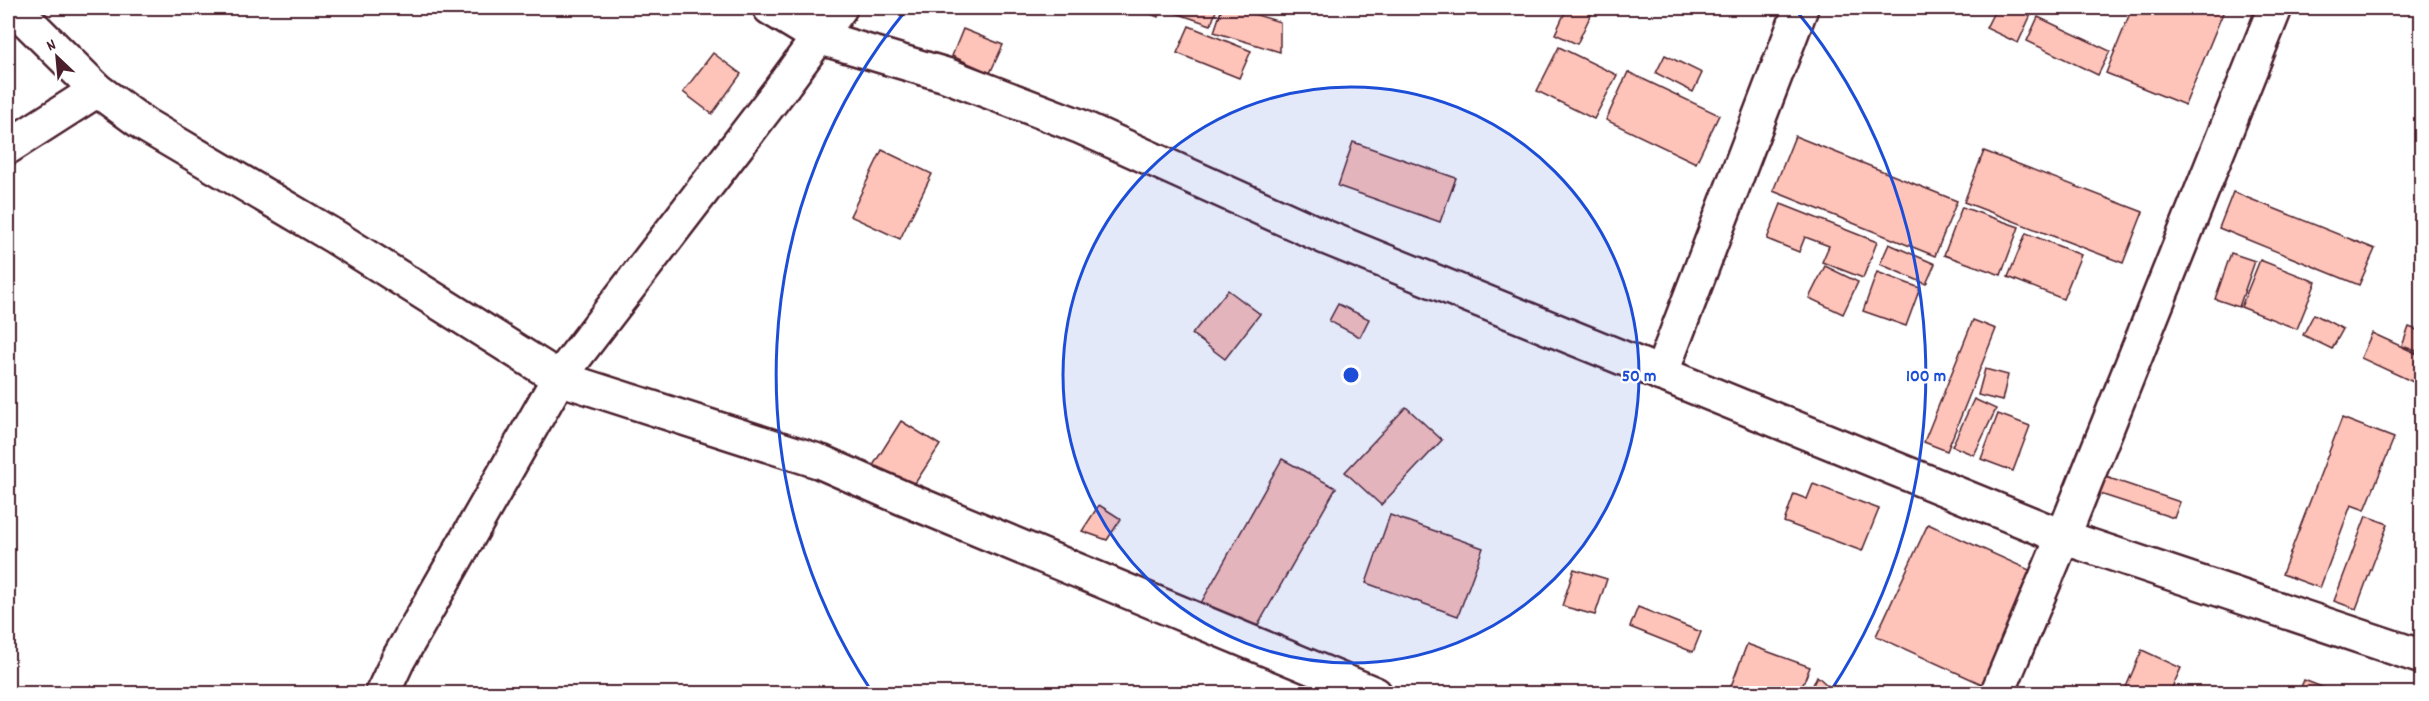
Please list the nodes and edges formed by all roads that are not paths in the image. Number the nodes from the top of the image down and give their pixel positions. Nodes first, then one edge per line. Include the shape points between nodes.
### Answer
1 (14, 8) edge
2 (770, 8) edge
3 (840, 8) edge
4 (1801, 8) edge
5 (2275, 8) edge
6 (818, 37) junction
7 (97, 90) junction
8 (8, 147) edge
9 (1661, 374) junction
10 (559, 378) junction
11 (2063, 537) junction
12 (2421, 657) edge
13 (382, 693) edge
14 (1375, 693) edge
15 (1997, 693) edge

1 - 7 street
2 - 6 street
3 - 6 street
4 - 9 street
5 - 11 street
6 - 9 street via 946,75 1079,126 1325,237
6 - 10 street
7 - 8 street
7 - 10 street via 146,125 335,237
9 - 11 street
10 - 13 street
10 - 14 street via 821,462
11 - 12 street
11 - 15 street

